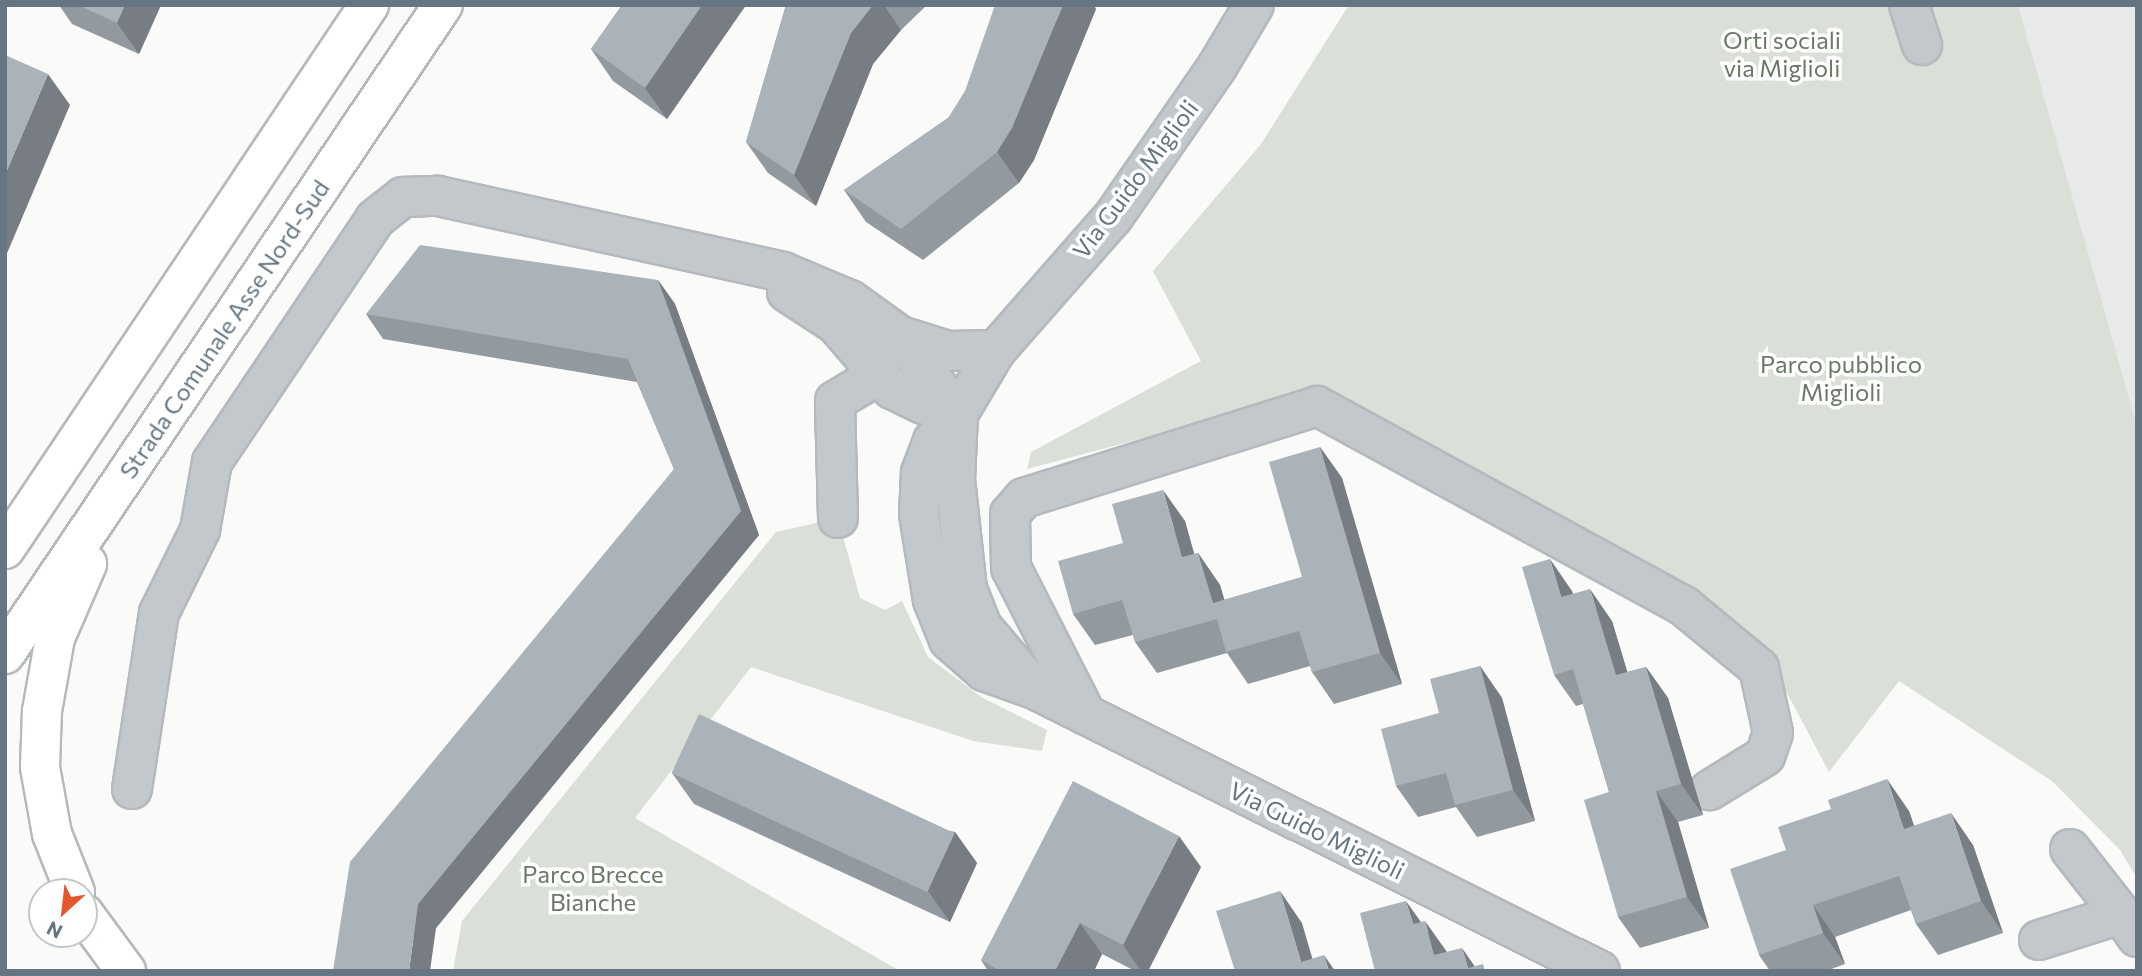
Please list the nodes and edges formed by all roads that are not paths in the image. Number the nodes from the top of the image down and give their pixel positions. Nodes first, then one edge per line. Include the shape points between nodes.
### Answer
1 (369, 5) edge
2 (443, 5) edge
3 (1254, 5) edge
4 (1909, 5) edge
5 (1922, 45) dead end
6 (701, 254) junction
7 (900, 336) junction
8 (996, 351) junction
9 (885, 378) junction
10 (958, 414) junction
11 (128, 471) junction
12 (921, 473) junction
13 (838, 518) dead end
14 (17, 521) edge
15 (5, 549) edge
16 (5, 654) edge
17 (1034, 689) junction
18 (1086, 715) junction
19 (132, 789) dead end
20 (1710, 790) dead end
21 (2070, 849) dead end
22 (69, 878) edge
23 (2129, 925) edge
24 (98, 933) edge
25 (2039, 940) dead end
26 (127, 971) edge
27 (1600, 971) edge

1 - 14 highway
2 - 11 highway, Strada Comunale Asse Nord-Sud
3 - 8 street, Via Guido Miglioli via 1217,67 1113,217
4 - 5 street
6 - 7 street via 794,276 850,300
6 - 9 street via 786,291 836,324
6 - 19 street via 438,196 402,197 375,219 212,462 200,530 159,612
7 - 8 street via 948,351
7 - 9 street
7 - 10 street
8 - 10 street, Via Guido Miglioli
9 - 10 street via 923,404
9 - 12 street
9 - 13 street via 835,401
10 - 12 street, Via Guido Miglioli via 933,441
10 - 17 street, Via Guido Miglioli via 955,479 967,589 982,627
11 - 16 highway, Strada Comunale Asse Nord-Sud
11 - 22 highway via 55,638 42,711 40,767 52,834
12 - 17 street, Via Guido Miglioli via 919,514 933,600 949,640 984,671
14 - 15 highway
17 - 18 street, Via Guido Miglioli
18 - 20 street via 1011,568 1010,514 1024,498 1317,406 1685,607 1759,668 1773,733 1765,756
18 - 27 street, Via Guido Miglioli
21 - 23 street
23 - 25 street
24 - 26 highway

